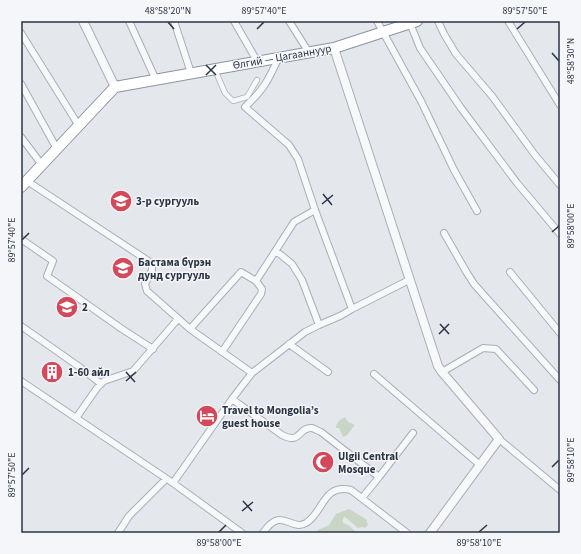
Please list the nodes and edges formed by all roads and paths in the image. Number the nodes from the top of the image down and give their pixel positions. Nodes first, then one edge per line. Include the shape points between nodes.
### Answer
1 (83, 21) edge
2 (130, 21) edge
3 (174, 21) edge
4 (234, 21) edge
5 (289, 21) edge
6 (376, 21) edge
7 (438, 21) edge
8 (508, 21) edge
9 (414, 22) edge
10 (383, 32) junction
11 (21, 33) edge
12 (334, 48) junction
13 (308, 51) junction
14 (279, 57) junction
15 (257, 61) junction
16 (216, 72) dead end
17 (191, 73) junction
18 (156, 80) junction
19 (257, 80) dead end
20 (21, 84) edge
21 (115, 87) junction
22 (560, 105) edge
23 (79, 126) junction
24 (21, 137) edge
25 (57, 149) junction
26 (42, 165) junction
27 (24, 184) edge
28 (560, 185) edge
29 (315, 210) junction
30 (477, 211) dead end
31 (444, 233) dead end
32 (560, 234) edge
33 (21, 239) edge
34 (276, 251) junction
35 (510, 272) dead end
36 (410, 280) junction
37 (256, 281) junction
38 (352, 309) junction
39 (178, 320) junction
40 (319, 325) junction
41 (21, 326) edge
42 (190, 329) junction
43 (560, 333) edge
44 (289, 344) junction
45 (153, 349) junction
46 (222, 352) junction
47 (328, 372) dead end
48 (442, 372) junction
49 (252, 373) junction
50 (374, 374) dead end
51 (560, 380) edge
52 (21, 381) edge
53 (101, 384) junction
54 (534, 390) dead end
55 (232, 399) junction
56 (76, 418) junction
57 (413, 433) dead end
58 (499, 439) junction
59 (480, 465) junction
60 (378, 477) junction
61 (166, 479) junction
62 (173, 484) junction
63 (560, 490) edge
64 (362, 498) junction
65 (118, 533) edge
66 (242, 533) edge
67 (263, 533) edge
68 (407, 533) edge
69 (430, 533) edge

1 - 21 street
2 - 18 street
3 - 17 street
4 - 15 street
5 - 13 street
6 - 10 street
7 - 28 street via 456,54 492,96 535,156
8 - 22 street
9 - 10 highway, Өлгий — Цагааннуур
9 - 32 street via 420,48 461,108 517,183
10 - 12 highway, Өлгий — Цагааннуур
10 - 30 street
11 - 23 street
12 - 13 highway, Өлгий — Цагааннуур
12 - 36 street
13 - 14 highway, Өлгий — Цагааннуур
14 - 15 highway, Өлгий — Цагааннуур
14 - 29 street via 268,82 245,107 294,151 302,166
15 - 17 highway, Өлгий — Цагааннуур
16 - 19 street via 225,93 233,101 247,97
17 - 18 highway, Өлгий — Цагааннуур
18 - 21 highway, Өлгий — Цагааннуур
20 - 25 street
21 - 23 highway
23 - 25 highway
24 - 26 street
25 - 26 highway
26 - 27 highway
27 - 39 street via 147,260 152,265 145,284 147,291
29 - 34 street via 294,222
29 - 38 street
31 - 51 street via 474,284
33 - 45 street via 53,262 48,276
34 - 37 street
34 - 40 street via 292,264 302,280
35 - 43 street
36 - 38 street
36 - 48 street
37 - 42 street via 241,272
37 - 46 street via 262,289 261,294
38 - 40 street
39 - 42 street
39 - 45 street
40 - 44 street
41 - 53 street
42 - 46 street
44 - 47 street
44 - 49 street
45 - 53 street via 133,371
46 - 49 street
48 - 54 street via 483,348 496,350
48 - 58 street
49 - 55 street
50 - 59 street
52 - 56 street
53 - 56 street
55 - 60 street via 289,439 295,438 305,429 312,428 321,432
55 - 62 street
56 - 61 street
57 - 60 street
58 - 59 street
58 - 63 street
59 - 69 street
60 - 64 street
61 - 62 street
61 - 65 street via 129,516
62 - 66 street
64 - 67 street via 351,490 338,489 331,493 308,522 302,525 273,521
64 - 68 street

